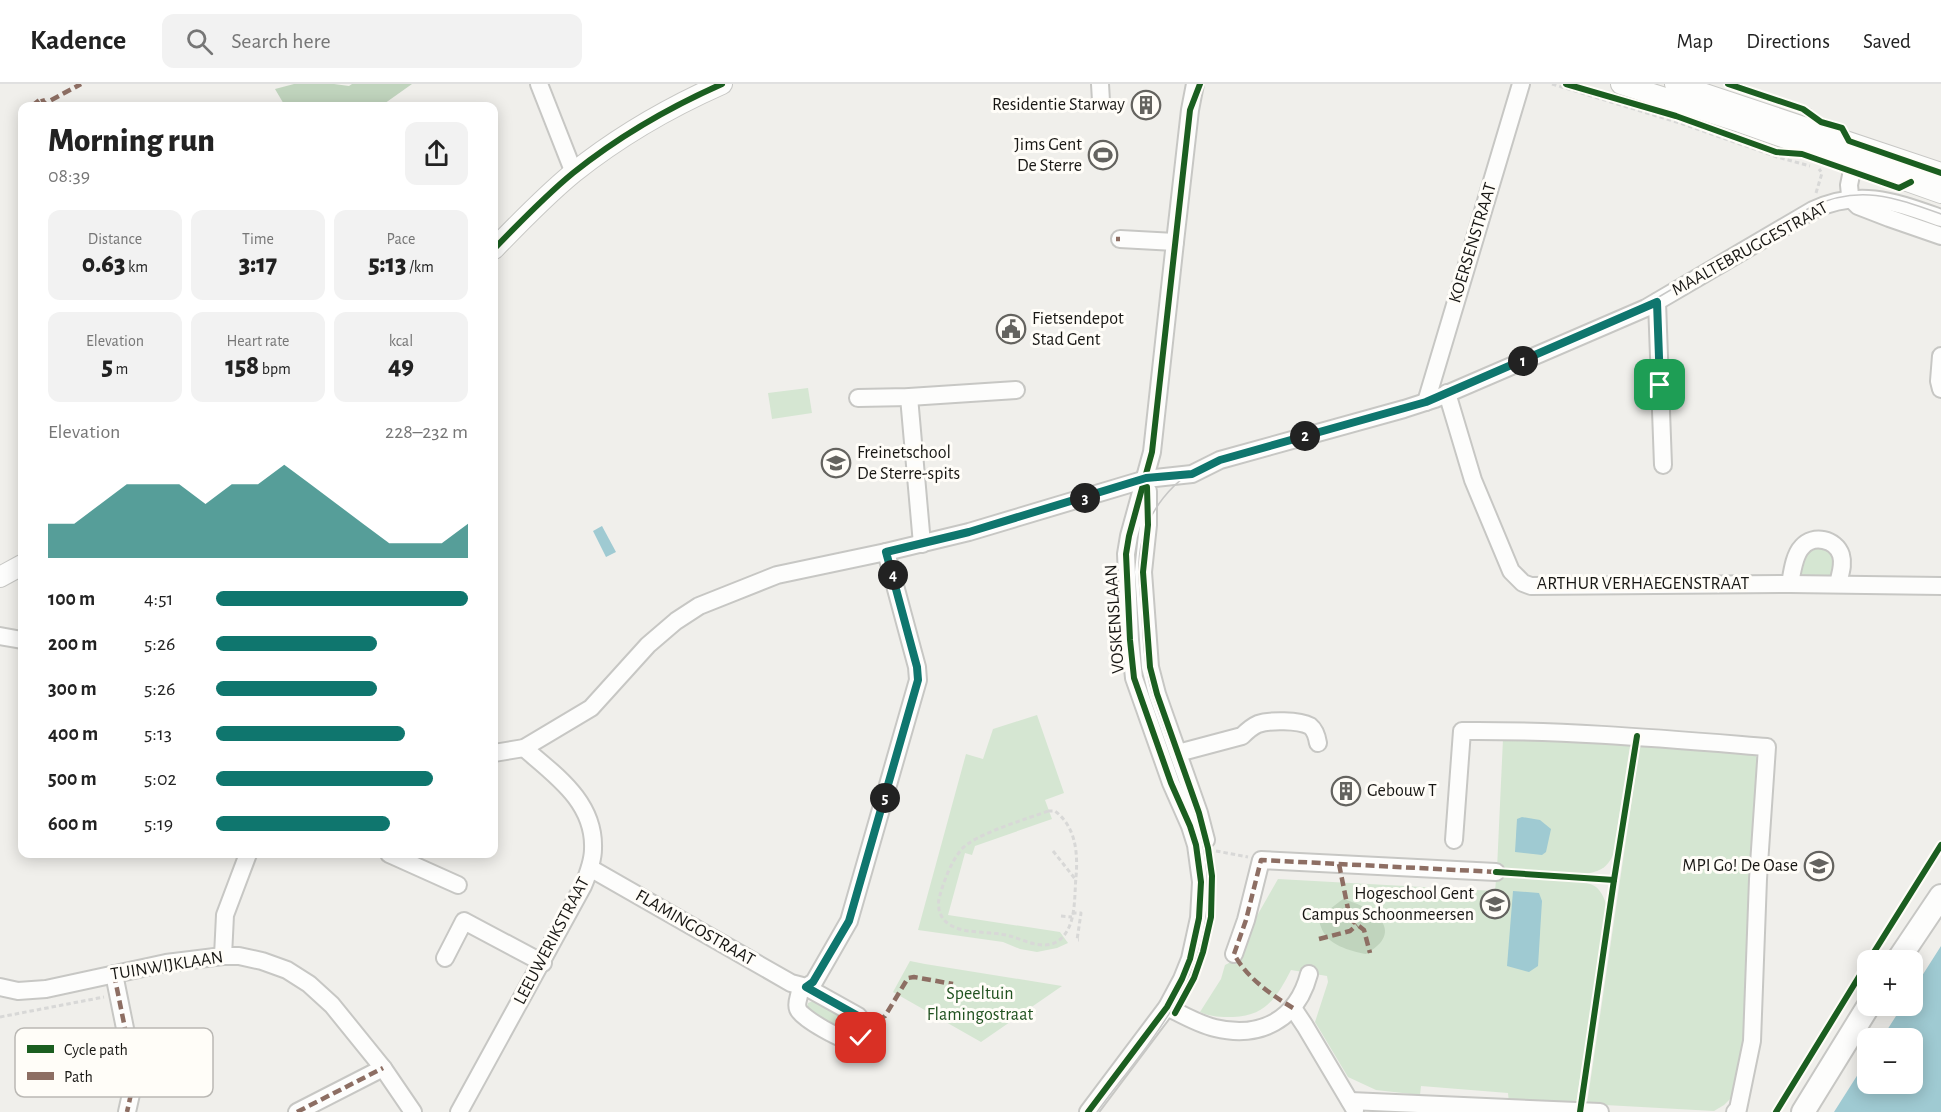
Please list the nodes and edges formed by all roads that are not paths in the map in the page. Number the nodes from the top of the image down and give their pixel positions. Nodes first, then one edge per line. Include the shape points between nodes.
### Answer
1 (539, 84) edge
2 (722, 84) edge
3 (1101, 84) edge
4 (1188, 84) edge
5 (1195, 84) edge
6 (1521, 84) edge
7 (1621, 84) edge
8 (1675, 84) edge
9 (1101, 101) dead end
10 (1190, 110) junction
11 (1855, 153) junction
12 (1941, 172) edge
13 (574, 173) junction
14 (1941, 193) edge
15 (1853, 200) junction
16 (1941, 218) edge
17 (1941, 236) edge
18 (1120, 239) dead end
19 (1175, 242) junction
20 (498, 245) edge
21 (1657, 302) junction
22 (1941, 356) edge
23 (1941, 389) edge
24 (1016, 390) dead end
25 (1447, 393) junction
26 (909, 398) junction
27 (858, 399) dead end
28 (1426, 402) junction
29 (1663, 465) dead end
30 (1146, 478) junction
31 (922, 544) junction
32 (886, 552) junction
33 (18, 567) edge
34 (0, 577) edge
35 (1790, 584) junction
36 (1838, 584) junction
37 (1941, 586) edge
38 (0, 636) edge
39 (18, 639) edge
40 (1318, 743) dead end
41 (524, 748) junction
42 (498, 752) edge
43 (1178, 753) junction
44 (1454, 840) dead end
45 (246, 858) edge
46 (398, 858) edge
47 (590, 868) junction
48 (1496, 872) dead end
49 (458, 885) dead end
50 (1941, 896) edge
51 (1905, 950) edge
52 (1233, 954) dead end
53 (223, 956) junction
54 (445, 958) dead end
55 (543, 963) junction
56 (114, 974) junction
57 (1309, 974) dead end
58 (0, 987) edge
59 (1293, 1008) junction
60 (1172, 1010) junction
61 (1862, 1016) edge
62 (125, 1028) edge
63 (383, 1068) junction
64 (130, 1097) edge
65 (1353, 1106) edge
66 (127, 1112) edge
67 (297, 1112) edge
68 (413, 1112) edge
69 (459, 1112) edge
70 (1088, 1112) edge
71 (1101, 1112) edge
72 (1600, 1112) edge
73 (1735, 1112) edge
74 (1803, 1112) edge

1 - 13 street
2 - 13 main road via 672,108
3 - 9 street
4 - 10 street, VOSKENSLAAN
5 - 10 street, VOSKENSLAAN
6 - 28 street, KOERSENSTRAAT
7 - 11 main road
8 - 11 main road
10 - 19 street, VOSKENSLAAN
11 - 12 main road
11 - 14 main road
11 - 15 street, MAALTEBRUGGESTRAAT via 1849,184
13 - 20 main road
15 - 16 street via 1894,202
15 - 17 street via 1858,206
15 - 21 street, MAALTEBRUGGESTRAAT via 1820,207
18 - 19 street
19 - 30 street, VOSKENSLAAN
21 - 25 street, MAALTEBRUGGESTRAAT
21 - 29 street
22 - 23 street
24 - 26 street
25 - 28 street, MAALTEBRUGGESTRAAT
25 - 35 street, ARTHUR VERHAEGENSTRAAT via 1473,480 1511,571 1523,583
26 - 27 street
26 - 31 street
28 - 30 street, MAALTEBRUGGESTRAAT via 1220,460 1192,474
30 - 31 street, MAALTEBRUGGESTRAAT
30 - 43 street, VOSKENSLAAN via 1143,572 1148,653 1157,694
30 - 60 street, VOSKENSLAAN via 1126,554 1132,669 1138,695 1190,826 1201,882 1195,940
31 - 32 street, MAALTEBRUGGESTRAAT
32 - 41 street, MAALTEBRUGGESTRAAT via 777,575 699,606 648,645 591,708
32 - 47 street, FLAMINGOSTRAAT via 918,680 849,921 813,982 803,987 791,983
33 - 34 main road
35 - 36 street, ARTHUR VERHAEGENSTRAAT
35 - 36 street via 1802,547 1818,539 1839,550 1842,565
36 - 37 street, ARTHUR VERHAEGENSTRAAT
38 - 39 street
40 - 43 street via 1309,726 1269,722 1258,724 1242,736
41 - 42 street, MAALTEBRUGGESTRAAT
41 - 47 street, LEEUWERIKSTRAAT via 562,781 585,811 593,849
43 - 60 street, VOSKENSLAAN via 1208,850 1212,893 1209,930 1194,978
44 - 73 street via 1462,731 1637,736 1767,747 1752,1041
45 - 53 street via 225,915
46 - 49 street
47 - 55 street, LEEUWERIKSTRAAT
48 - 52 street via 1261,860
50 - 51 highway
53 - 56 street, TUINWIJKLAAN
53 - 63 street, TUINWIJKLAAN via 262,961 309,984 332,1005
54 - 55 street via 464,921
55 - 69 street, LEEUWERIKSTRAAT
56 - 58 street, TUINWIJKLAAN via 46,989 18,991
56 - 62 street
57 - 59 street via 1302,996
59 - 60 street via 1273,1025 1249,1031 1215,1028
59 - 65 street
60 - 70 street, VOSKENSLAAN
60 - 71 street, VOSKENSLAAN
61 - 74 highway
63 - 67 street
63 - 68 street, TUINWIJKLAAN
64 - 66 street
65 - 72 street

